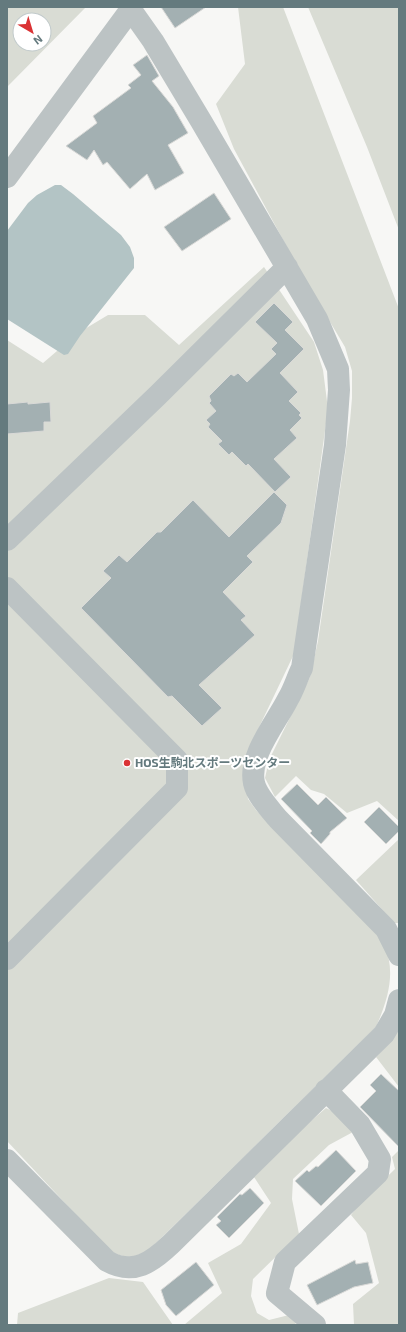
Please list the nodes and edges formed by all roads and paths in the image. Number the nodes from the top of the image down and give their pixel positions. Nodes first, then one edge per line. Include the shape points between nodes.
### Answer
1 (130, 8) edge
2 (7, 177) edge
3 (287, 267) junction
4 (7, 540) edge
5 (7, 588) edge
6 (399, 955) edge
7 (7, 959) edge
8 (399, 1000) edge
9 (326, 1090) junction
10 (7, 1160) edge
11 (314, 1325) edge

1 - 2 street
1 - 3 street via 202,121
3 - 4 street
3 - 6 street via 320,326 338,369 340,390 335,445 302,668 289,698 258,753 253,769 254,784 263,801 278,819 386,929
5 - 7 street via 177,760 177,788
8 - 9 street via 395,1015 384,1034
9 - 10 street via 156,1258 144,1265 126,1268 117,1267 107,1261
9 - 11 street via 360,1125 380,1159 378,1173 285,1262 277,1292

